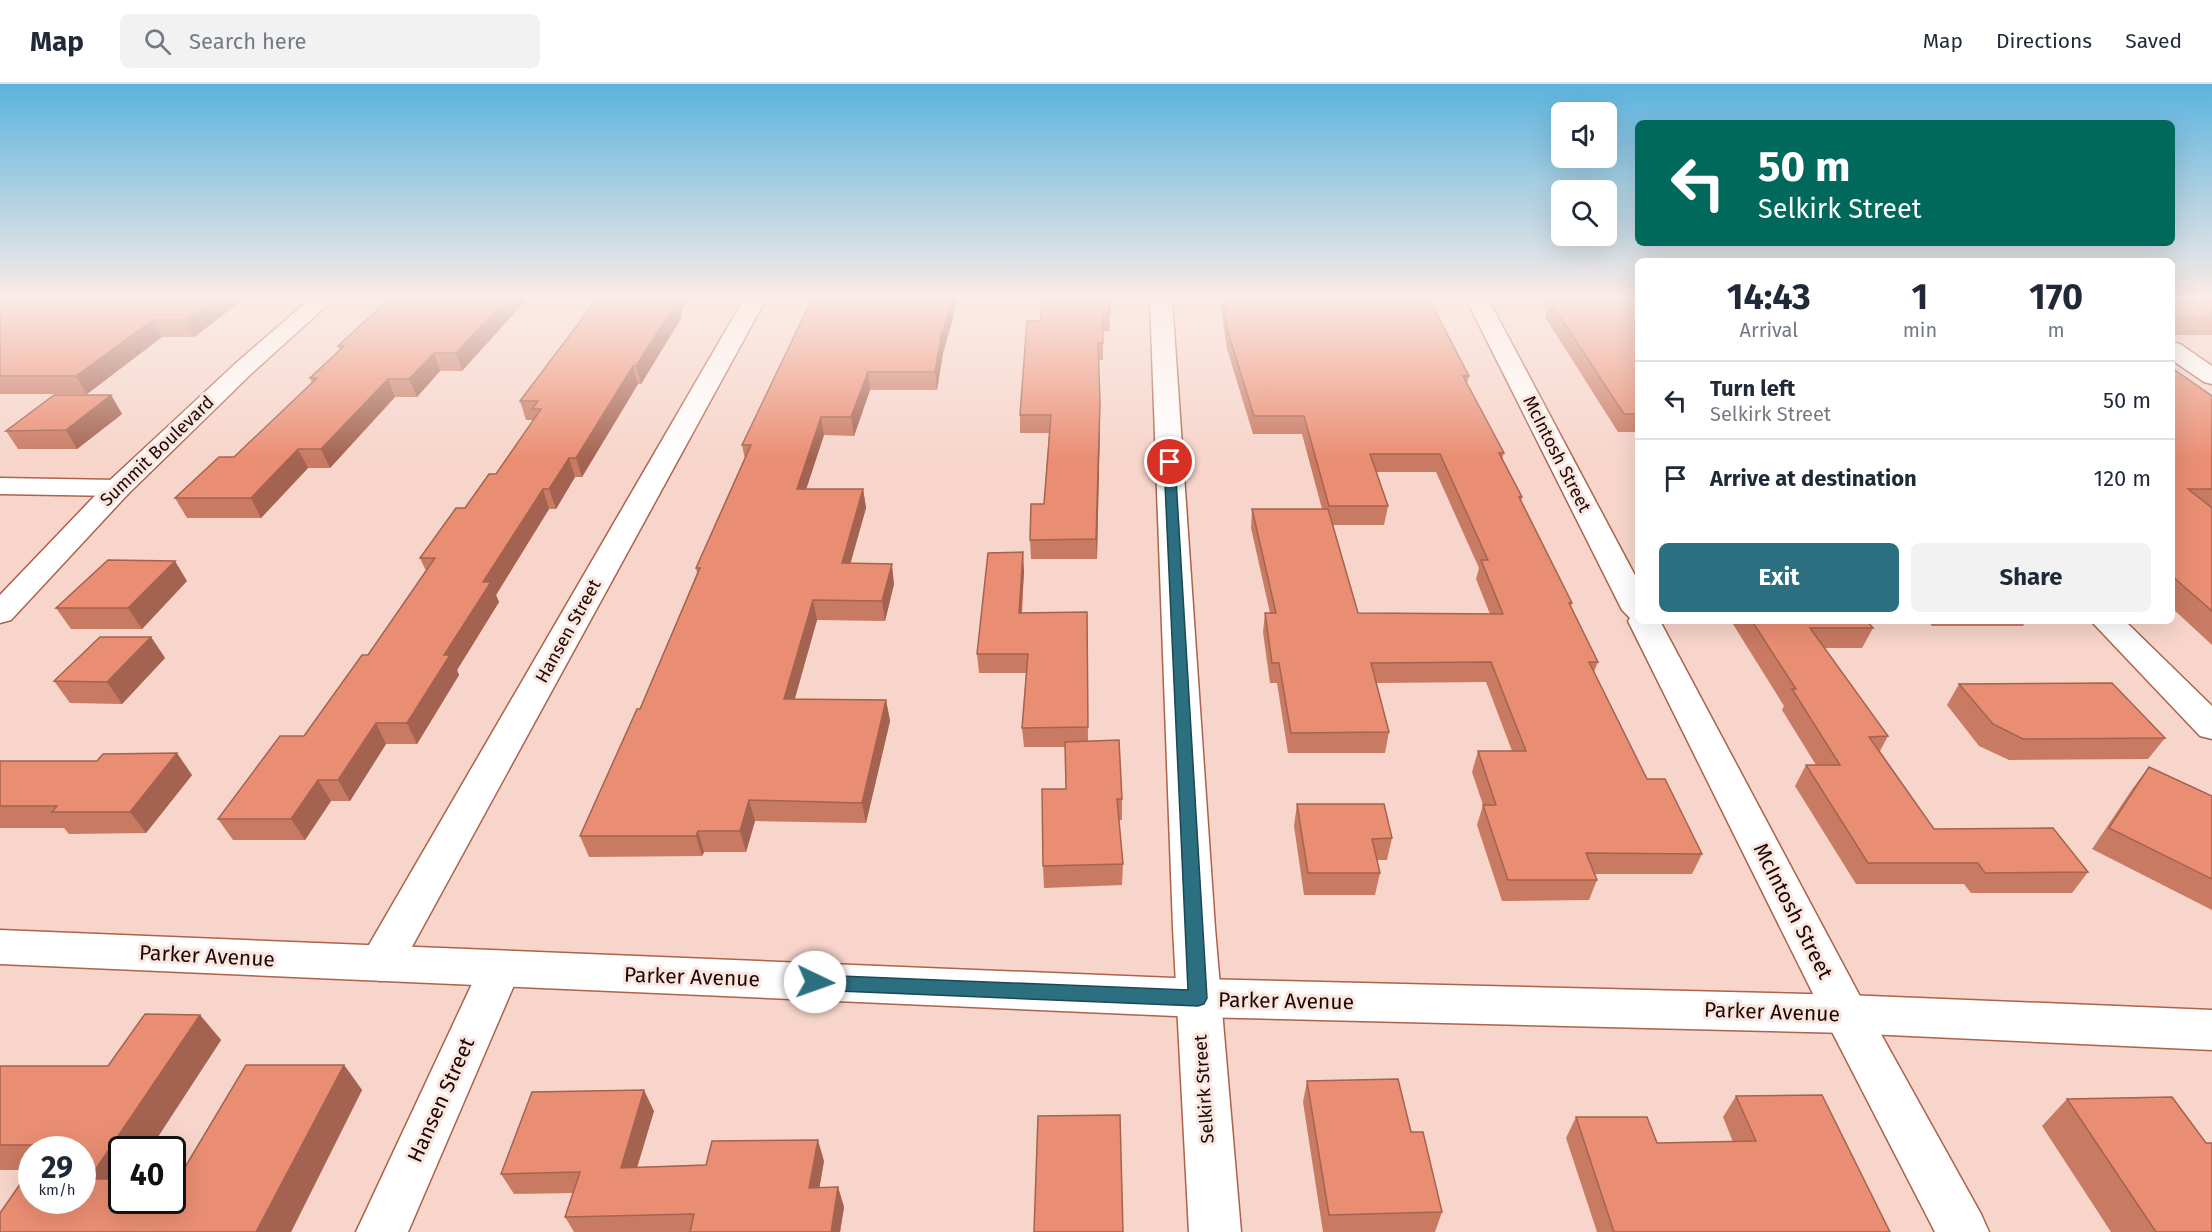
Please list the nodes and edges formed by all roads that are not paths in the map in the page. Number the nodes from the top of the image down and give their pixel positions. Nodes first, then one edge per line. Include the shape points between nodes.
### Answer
1 (262, 353) edge
2 (725, 353) edge
3 (1164, 353) edge
4 (1505, 353) edge
5 (2177, 353) edge
6 (2212, 377) edge
7 (0, 486) edge
8 (118, 488) junction
9 (1635, 604) edge
10 (0, 613) edge
11 (1646, 624) edge
12 (2110, 624) edge
13 (2212, 726) edge
14 (0, 947) edge
15 (381, 963) junction
16 (500, 969) junction
17 (1198, 998) junction
18 (1846, 1014) junction
19 (2212, 1030) edge
20 (382, 1232) edge
21 (1215, 1232) edge
22 (1963, 1232) edge

1 - 8 street, Summit Boulevard
2 - 15 street, Hansen Street
3 - 17 street, Selkirk Street
4 - 9 street, McIntosh Street
5 - 6 street
7 - 8 street
8 - 10 street, Summit Boulevard
11 - 18 street, McIntosh Street
12 - 13 street
14 - 15 street, Parker Avenue
15 - 16 street, Parker Avenue
16 - 17 street, Parker Avenue
16 - 20 street, Hansen Street
17 - 18 street, Parker Avenue
17 - 21 street, Selkirk Street
18 - 19 street, Parker Avenue
18 - 22 street, McIntosh Street

